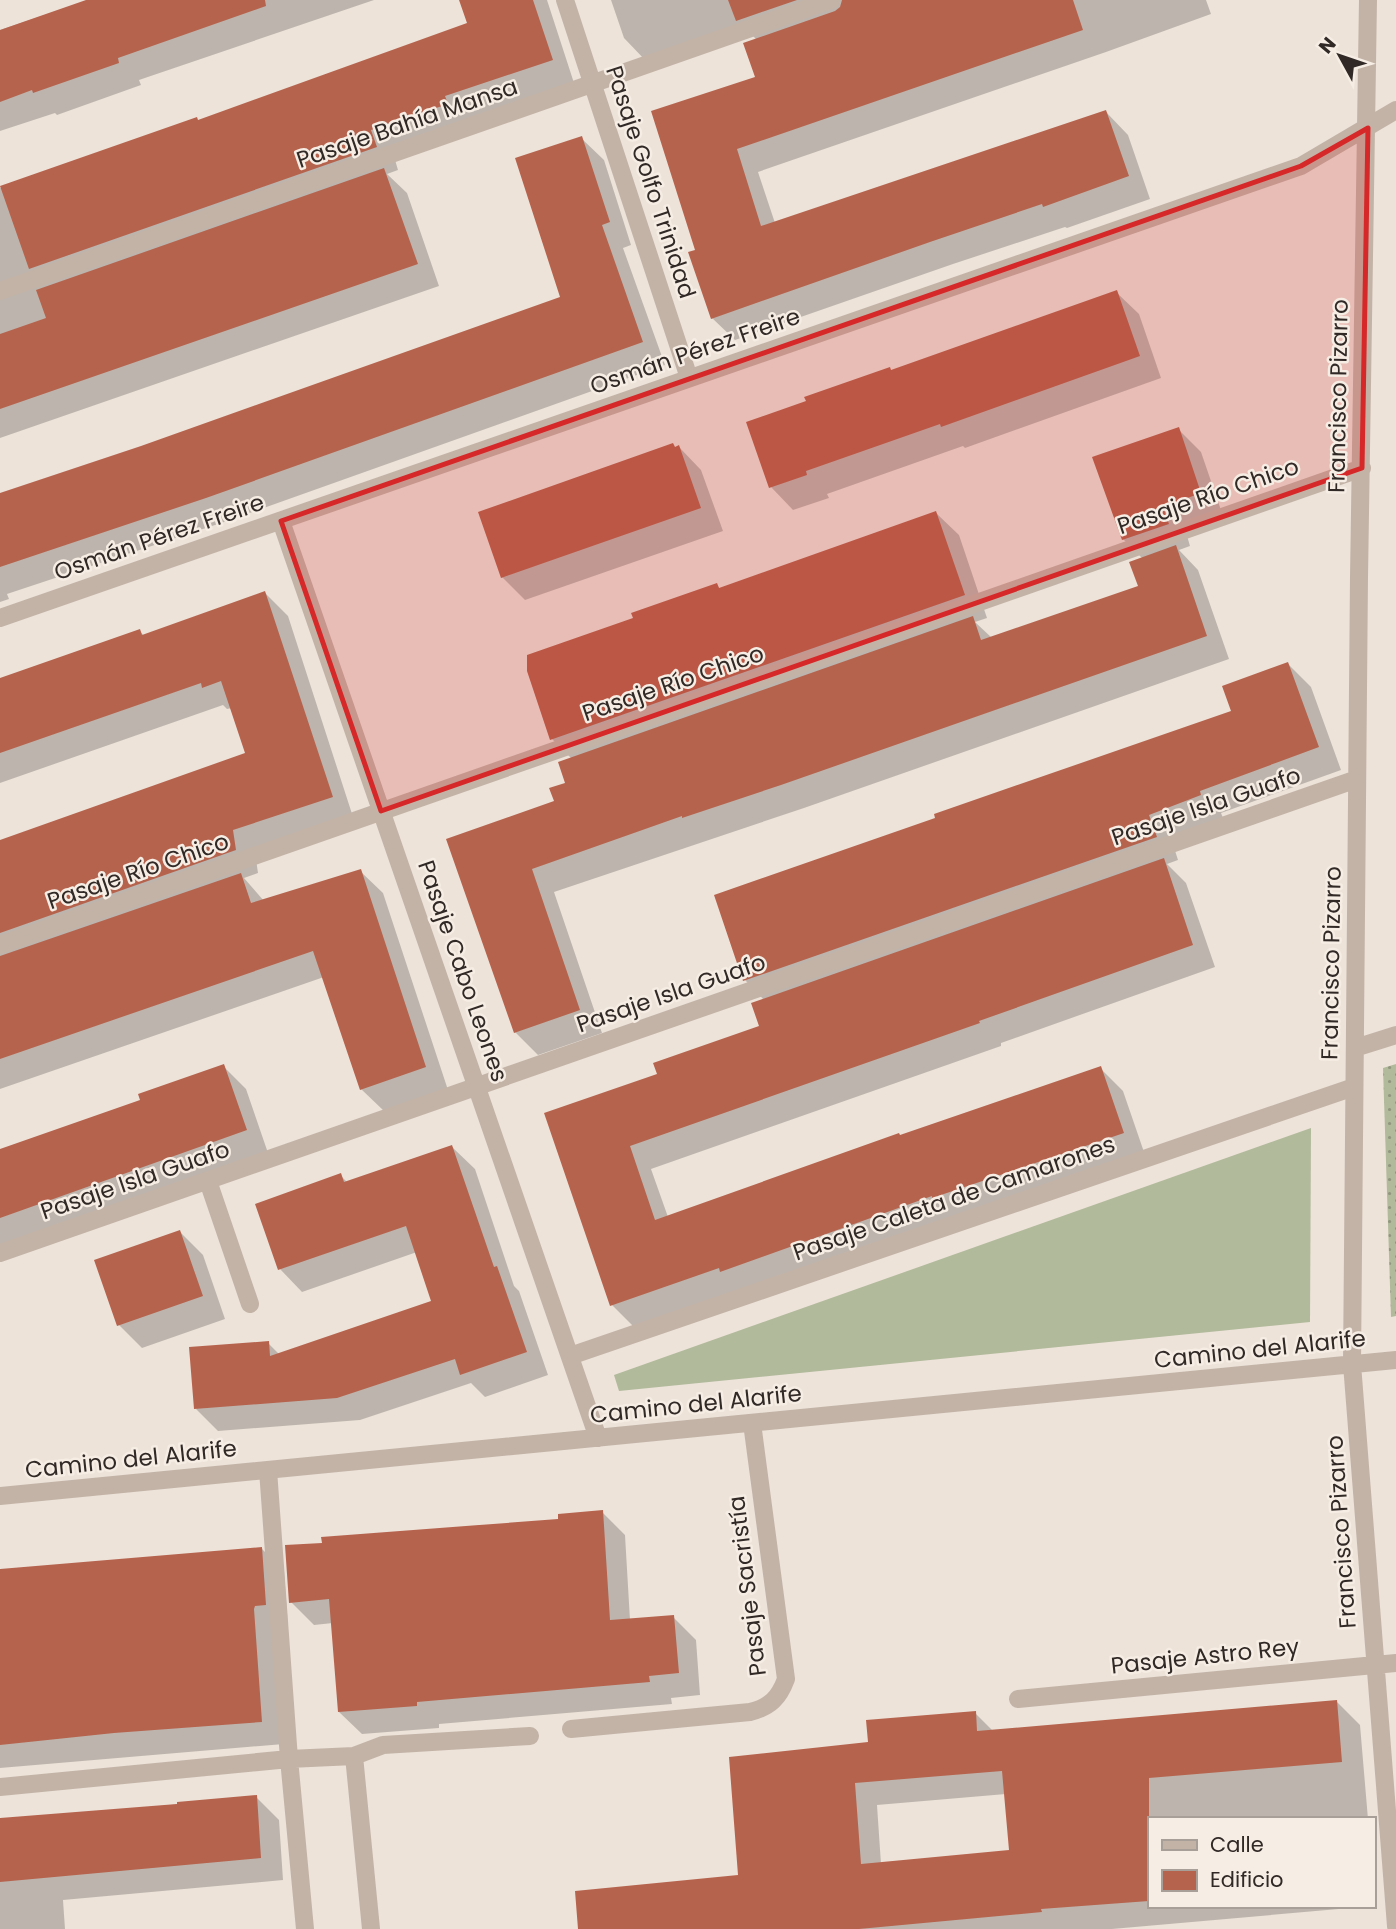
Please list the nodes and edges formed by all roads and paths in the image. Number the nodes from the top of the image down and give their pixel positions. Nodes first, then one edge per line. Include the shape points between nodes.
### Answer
1 (565, 0) edge
2 (831, 0) edge
3 (1368, 0) edge
4 (593, 84) junction
5 (1396, 110) edge
6 (1368, 128) junction
7 (0, 291) edge
8 (689, 378) junction
9 (1362, 468) junction
10 (281, 521) junction
11 (0, 618) edge
12 (1357, 779) junction
13 (381, 811) junction
14 (0, 945) edge
15 (1396, 1035) edge
16 (1355, 1048) junction
17 (477, 1087) junction
18 (1354, 1087) junction
19 (208, 1181) junction
20 (0, 1254) edge
21 (250, 1304) dead end
22 (570, 1356) junction
23 (1396, 1360) edge
24 (1352, 1364) junction
25 (752, 1423) junction
26 (598, 1438) junction
27 (268, 1470) junction
28 (0, 1496) edge
29 (1396, 1663) edge
30 (1376, 1665) junction
31 (1018, 1699) dead end
32 (571, 1728) dead end
33 (530, 1736) dead end
34 (354, 1756) junction
35 (289, 1759) junction
36 (0, 1787) edge
37 (1396, 1926) edge
38 (305, 1929) edge
39 (371, 1929) edge

1 - 4 street, Pasaje Golfo Trinidad
2 - 4 street, Pasaje Bahía Mansa
3 - 6 street, Francisco Pizarro
4 - 7 street, Pasaje Bahía Mansa
4 - 8 street, Pasaje Golfo Trinidad
5 - 6 street, Osmán Pérez Freire
6 - 8 street, Osmán Pérez Freire via 1301,166
6 - 9 street, Francisco Pizarro
8 - 10 street, Osmán Pérez Freire
9 - 12 street, Francisco Pizarro
9 - 13 street, Pasaje Río Chico
10 - 11 street, Osmán Pérez Freire
10 - 13 street, Pasaje Cabo Leones
12 - 16 street, Francisco Pizarro
12 - 17 street, Pasaje Isla Guafo
13 - 14 street, Pasaje Río Chico
13 - 17 street, Pasaje Cabo Leones
15 - 16 street
16 - 18 street, Francisco Pizarro
17 - 19 street, Pasaje Isla Guafo
17 - 22 street, Pasaje Cabo Leones
18 - 22 street, Pasaje Caleta de Camarones
18 - 24 street, Francisco Pizarro
19 - 20 street, Pasaje Isla Guafo
19 - 21 street
22 - 26 street, Pasaje Cabo Leones
23 - 24 street, Camino del Alarife
24 - 25 street, Camino del Alarife
24 - 30 street, Francisco Pizarro
25 - 26 street, Camino del Alarife
25 - 32 street, Pasaje Sacristía via 786,1679 782,1690 764,1709 750,1712
26 - 27 street, Camino del Alarife
27 - 28 street, Camino del Alarife
27 - 35 street
29 - 30 street, Pasaje Astro Rey
30 - 31 street, Pasaje Astro Rey
30 - 37 street, Francisco Pizarro
33 - 34 street via 383,1745
34 - 35 street
34 - 39 street
35 - 36 street
35 - 38 street

